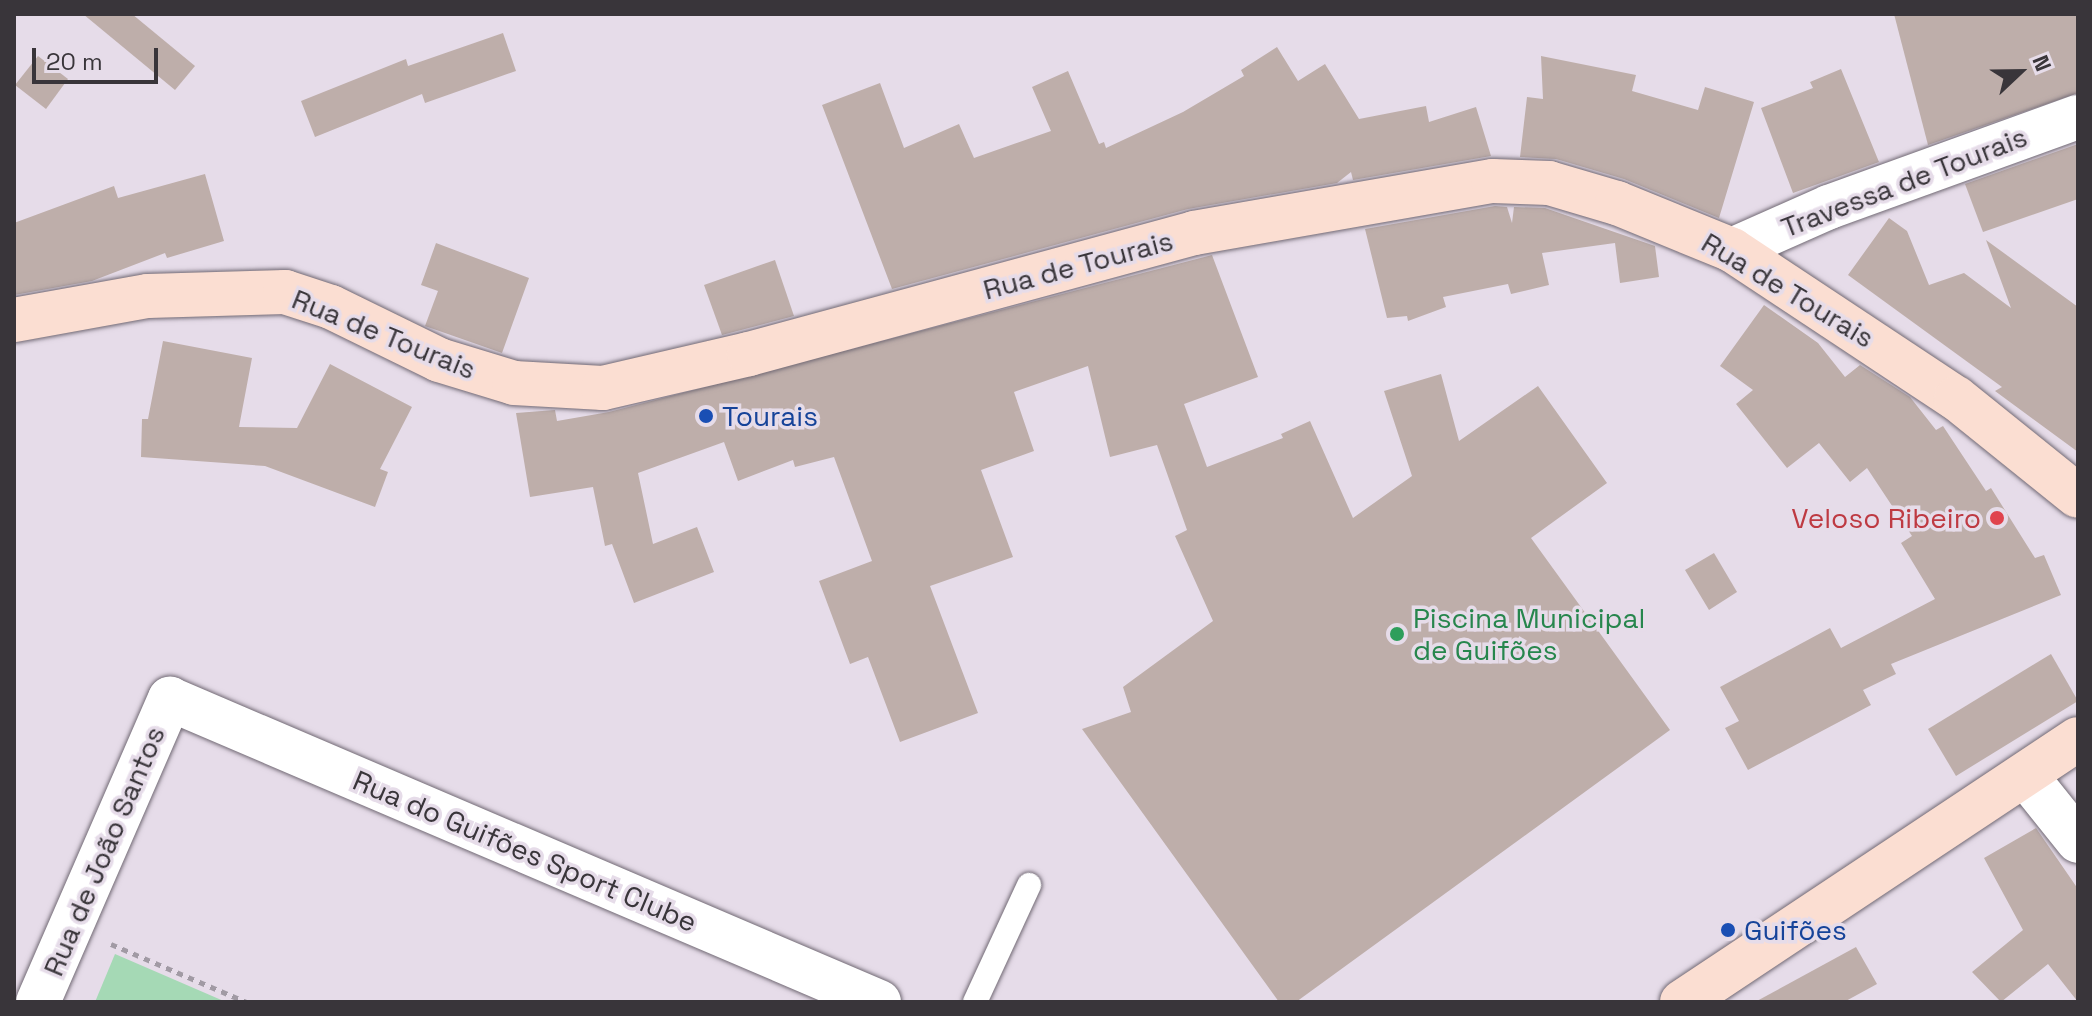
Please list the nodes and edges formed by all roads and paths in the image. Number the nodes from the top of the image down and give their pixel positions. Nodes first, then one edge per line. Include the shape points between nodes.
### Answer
1 (2078, 117) edge
2 (1732, 250) junction
3 (14, 320) edge
4 (2078, 496) edge
5 (170, 699) joint
6 (2078, 739) edge
7 (2026, 776) junction
8 (2078, 841) edge
9 (1029, 885) dead end
10 (72, 928) junction
11 (38, 1002) edge
12 (246, 1002) edge
13 (878, 1002) edge
14 (975, 1002) edge
15 (1682, 1002) edge

1 - 2 street, Travessa de Tourais via 1856,197
2 - 3 street, Rua de Tourais via 1617,203 1549,183 1493,181 1128,248 749,354 603,388 499,379 439,360 331,307 285,292 148,296
2 - 4 street, Rua de Tourais via 1956,398
5 - 10 street, Rua de João Santos
5 - 13 street, Rua do Guifões Sport Clube
6 - 7 street
7 - 8 street
7 - 15 street
9 - 14 lane
10 - 11 street, Rua de João Santos
10 - 12 path

